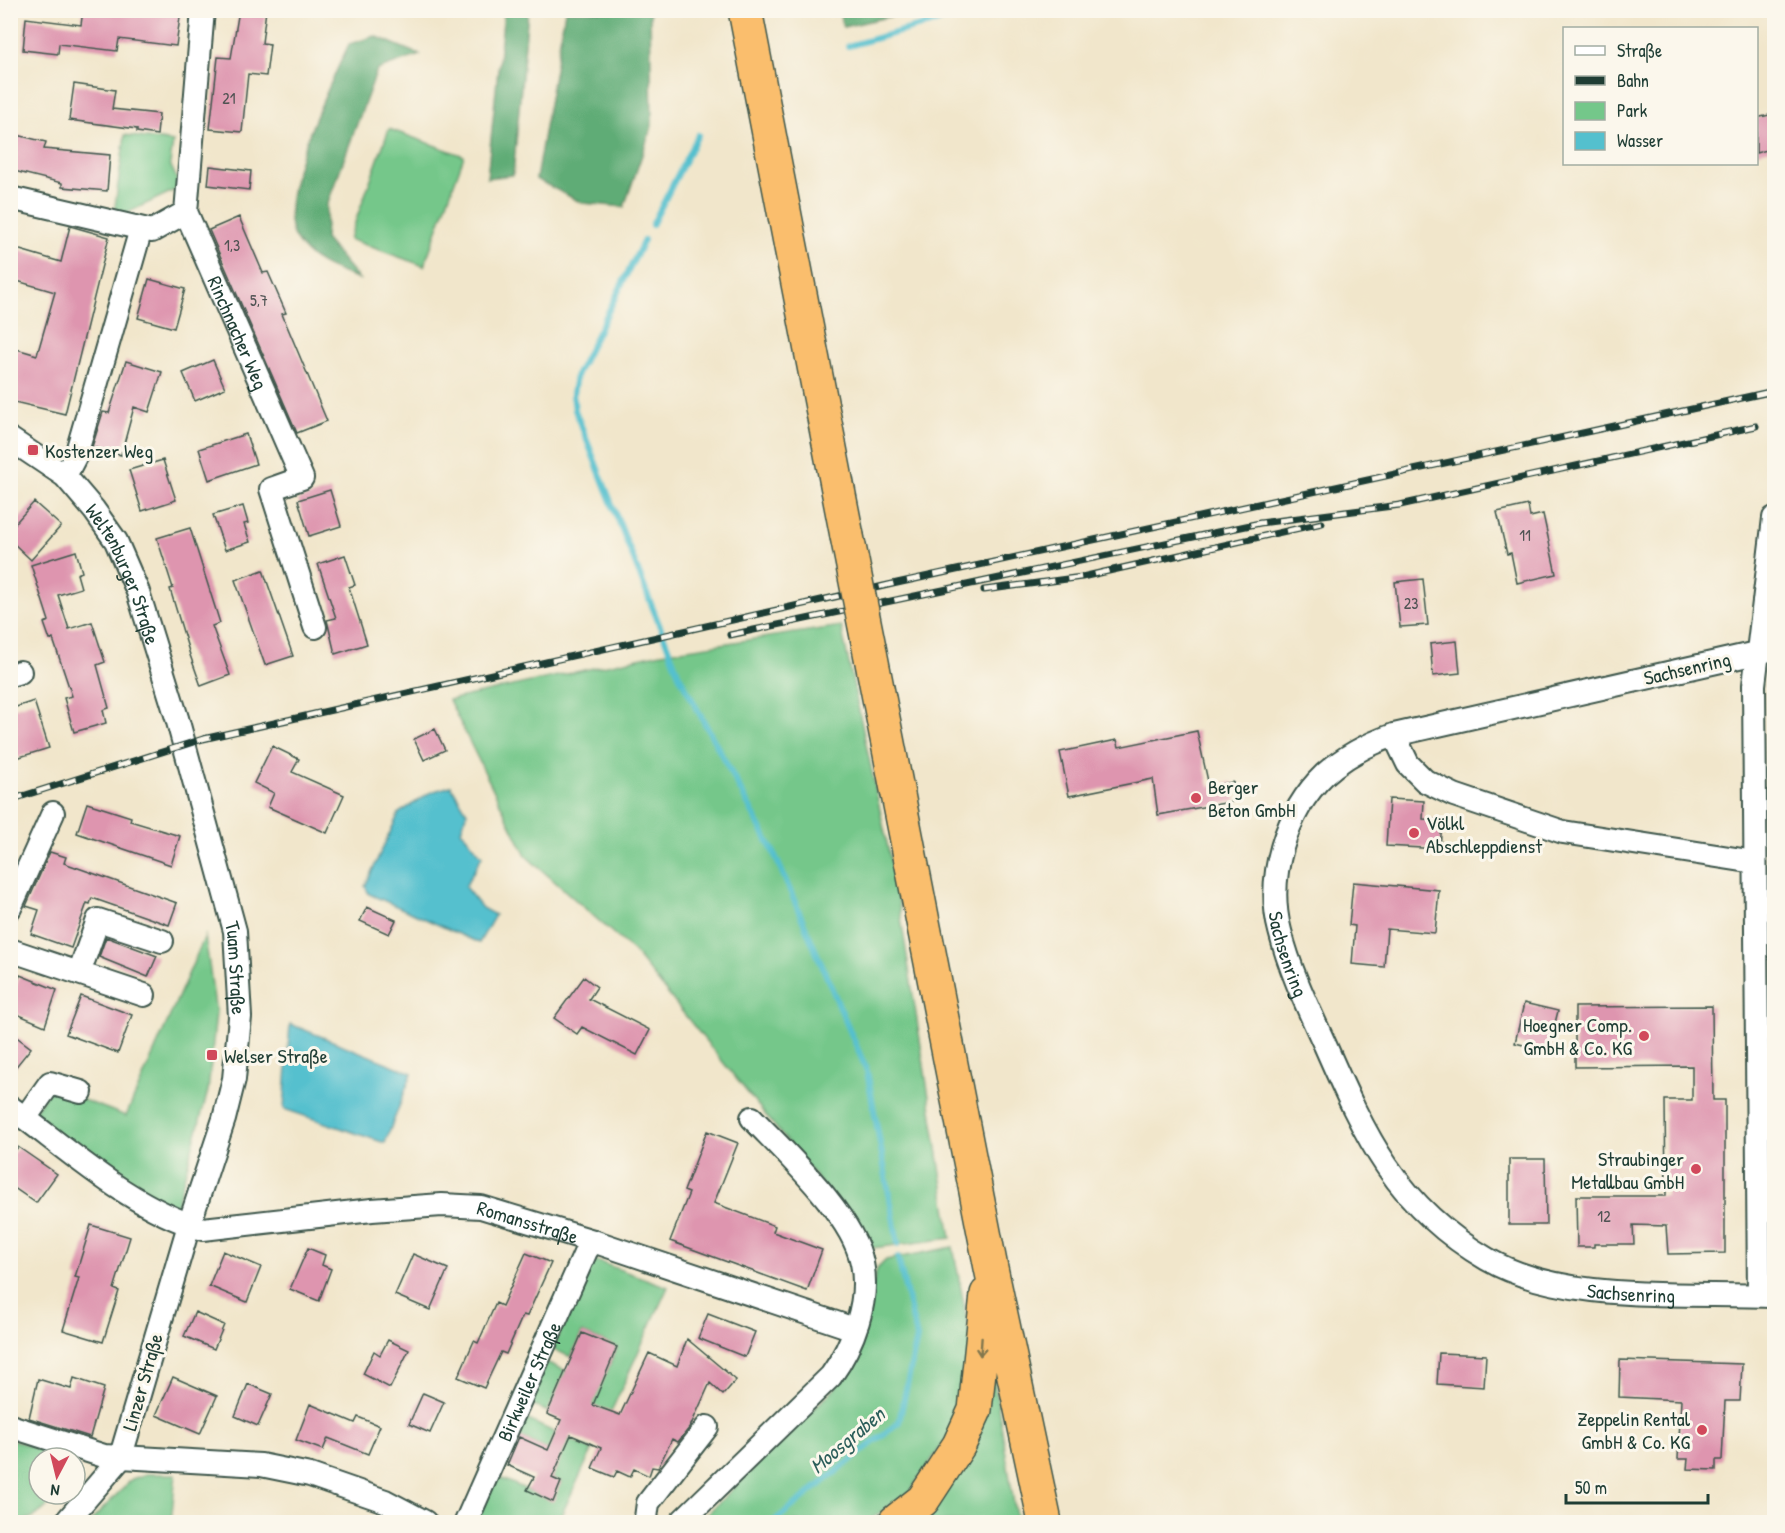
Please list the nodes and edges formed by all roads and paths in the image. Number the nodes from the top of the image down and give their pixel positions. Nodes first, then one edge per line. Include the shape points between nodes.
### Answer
1 (203, 10) edge
2 (745, 10) edge
3 (10, 198) edge
4 (186, 212) junction
5 (141, 229) junction
6 (10, 439) edge
7 (65, 476) junction
8 (1774, 518) edge
9 (315, 627) dead end
10 (1767, 650) edge
11 (1394, 735) junction
12 (184, 745) joint
13 (53, 813) dead end
14 (1755, 862) junction
15 (10, 908) edge
16 (162, 941) dead end
17 (10, 950) edge
18 (79, 973) junction
19 (144, 995) dead end
20 (81, 1092) dead end
21 (18, 1113) edge
22 (752, 1118) dead end
23 (189, 1225) junction
24 (593, 1241) junction
25 (991, 1268) junction
26 (1767, 1295) edge
27 (854, 1329) junction
28 (10, 1426) edge
29 (708, 1427) dead end
30 (120, 1459) junction
31 (66, 1522) edge
32 (425, 1522) edge
33 (466, 1522) edge
34 (648, 1522) edge
35 (681, 1522) edge
36 (896, 1522) edge
37 (1045, 1522) edge

1 - 4 street, Rinchnacher Weg
2 - 25 highway, bridge
3 - 5 street
4 - 5 street via 152,231
4 - 9 street, Rinchnacher Weg via 302,478 271,489
5 - 7 street via 76,455
6 - 7 street, Weltenburger Straße
7 - 12 street, Weltenburger Straße via 116,541 138,592
8 - 10 street
10 - 11 street, Sachsenring
10 - 14 street via 1754,685
11 - 14 street via 1408,764 1425,781 1455,795 1563,832
11 - 26 street, Sachsenring via 1361,747 1324,775 1300,804 1277,869 1275,902 1279,929 1295,976 1374,1149 1404,1193 1442,1228 1488,1260 1538,1279 1597,1291
12 - 23 street, Tuam Straße via 235,931 240,1017 234,1079 214,1155
13 - 15 street
14 - 26 street
16 - 18 street via 98,920
17 - 18 street
18 - 19 street
20 - 21 street via 50,1083
21 - 23 street via 132,1196
22 - 27 street via 832,1204 852,1240 862,1262 864,1288
23 - 24 street, Romansstraße via 203,1229 442,1205 481,1207
23 - 30 street, Linzer Straße
24 - 27 street, Romansstraße
24 - 33 street, Birkweiler Straße
25 -> 36 highway via 975,1410 923,1500
25 - 37 highway
27 - 35 street via 846,1354 831,1376
28 - 30 street
29 - 34 street via 648,1503
30 - 31 street, Linzer Straße
30 - 32 street via 261,1465 310,1475 385,1501

